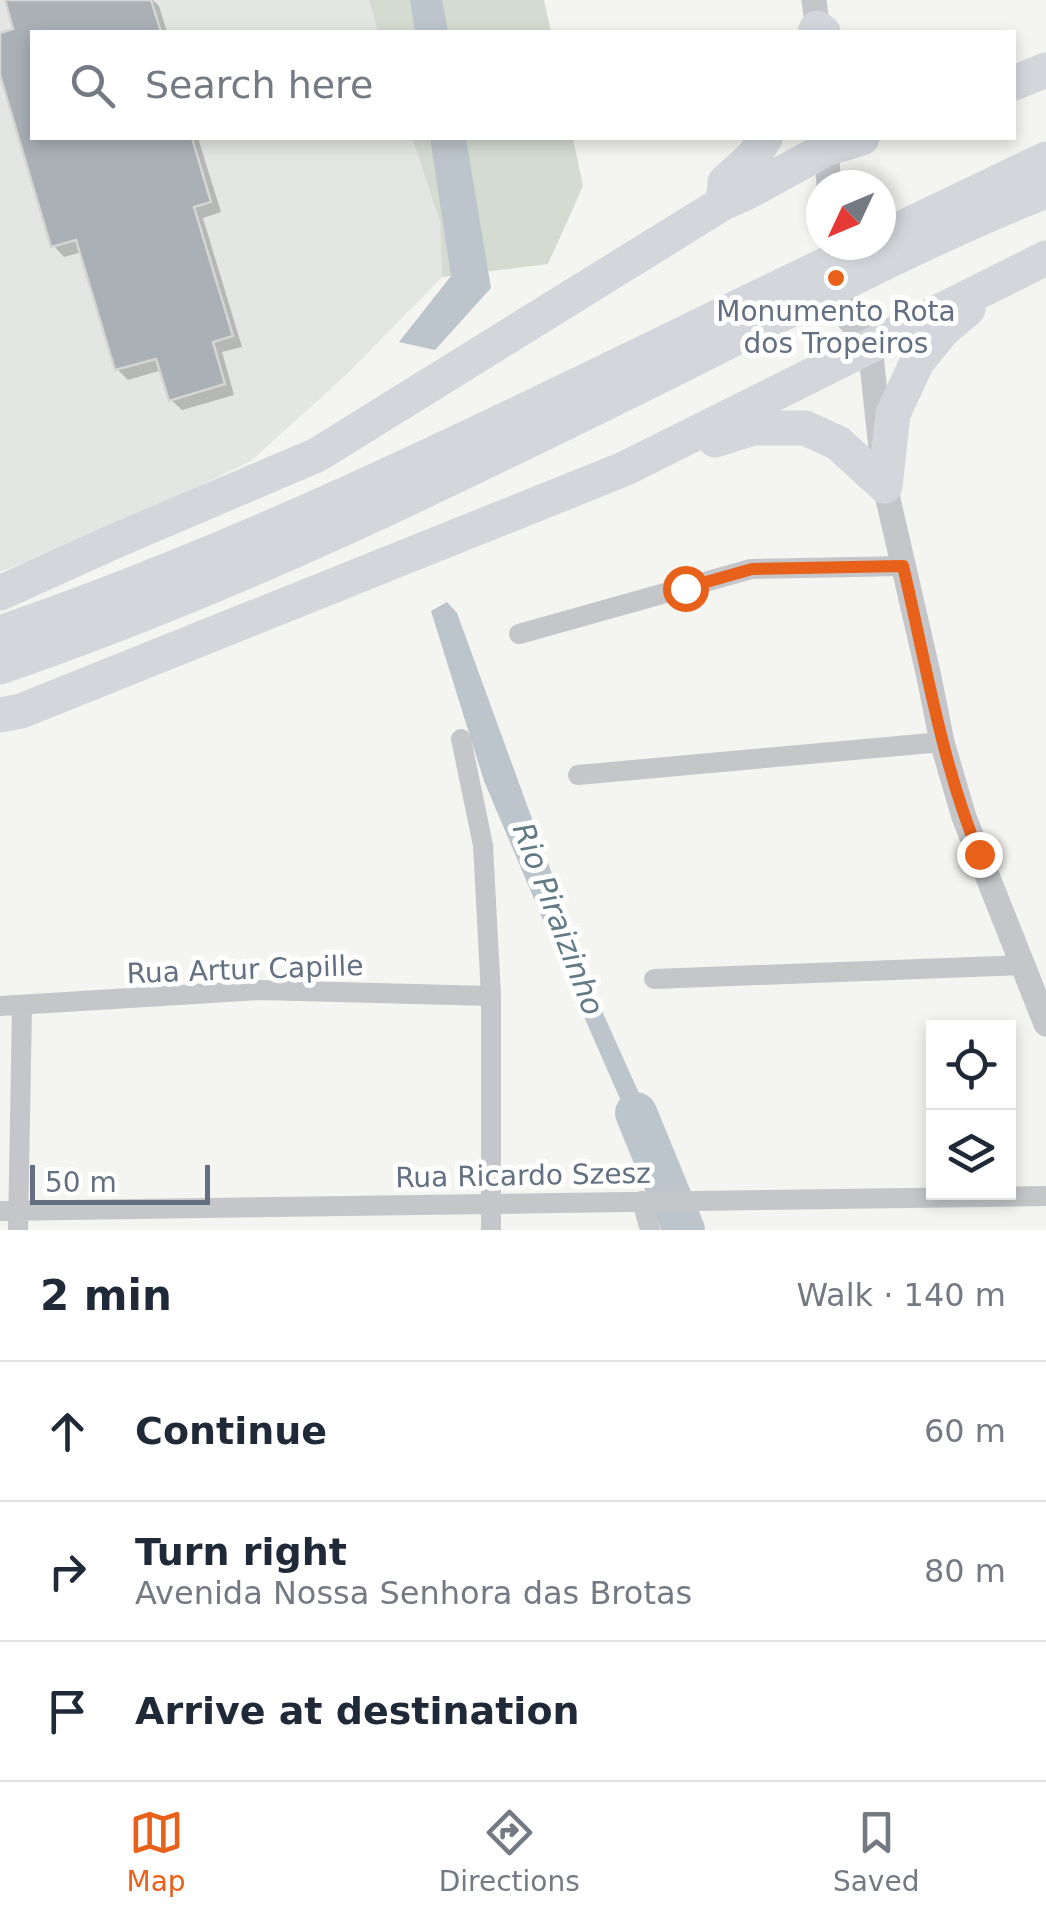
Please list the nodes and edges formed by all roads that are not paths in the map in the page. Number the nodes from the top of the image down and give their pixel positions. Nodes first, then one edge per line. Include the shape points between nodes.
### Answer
1 (1046, 49) edge
2 (1016, 59) edge
3 (1046, 70) edge
4 (1016, 83) edge
5 (764, 140) edge
6 (826, 143) edge
7 (1046, 159) edge
8 (828, 170) edge
9 (1046, 191) edge
10 (722, 203) junction
11 (945, 222) junction
12 (896, 234) edge
13 (1046, 258) edge
14 (836, 260) edge
15 (841, 260) edge
16 (1007, 277) junction
17 (754, 313) junction
18 (870, 346) junction
19 (624, 469) junction
20 (885, 486) junction
21 (903, 566) junction
22 (0, 593) edge
23 (0, 633) edge
24 (519, 634) dead end
25 (0, 667) edge
26 (0, 715) edge
27 (461, 738) dead end
28 (942, 742) junction
29 (578, 775) dead end
30 (1024, 966) junction
31 (654, 979) dead end
32 (491, 996) junction
33 (0, 1006) edge
34 (22, 1007) junction
35 (1046, 1024) edge
36 (1046, 1196) edge
37 (643, 1201) junction
38 (490, 1203) junction
39 (12, 1217) edge
40 (491, 1230) edge
41 (650, 1230) edge

1 - 2 highway
3 - 4 highway
5 - 10 highway via 725,182
6 - 8 street
6 - 10 highway
7 - 11 highway
9 - 11 highway
10 - 22 highway via 318,455
11 - 12 highway
11 - 17 highway
13 - 16 highway
14 - 18 street via 843,312
15 - 17 highway
16 - 18 highway
16 - 20 highway via 916,362 893,414
17 - 23 highway via 278,526
17 - 25 highway via 476,467 274,561
18 - 19 highway
18 - 20 street
19 - 20 highway via 753,428 805,428 838,443
19 - 26 highway
20 - 21 street
21 - 24 street via 752,569
21 - 28 street
27 - 32 street via 483,846
28 - 29 street
28 - 30 street via 964,817
30 - 31 street
30 - 35 street
32 - 34 street, Rua Artur Capille via 260,990
32 - 38 street
33 - 34 street, Rua Artur Capille
34 - 39 street
36 - 37 street, Rua Ricardo Szesz
37 - 38 street, Rua Ricardo Szesz
37 - 41 street
38 - 39 street, Rua Ricardo Szesz
38 - 40 street

